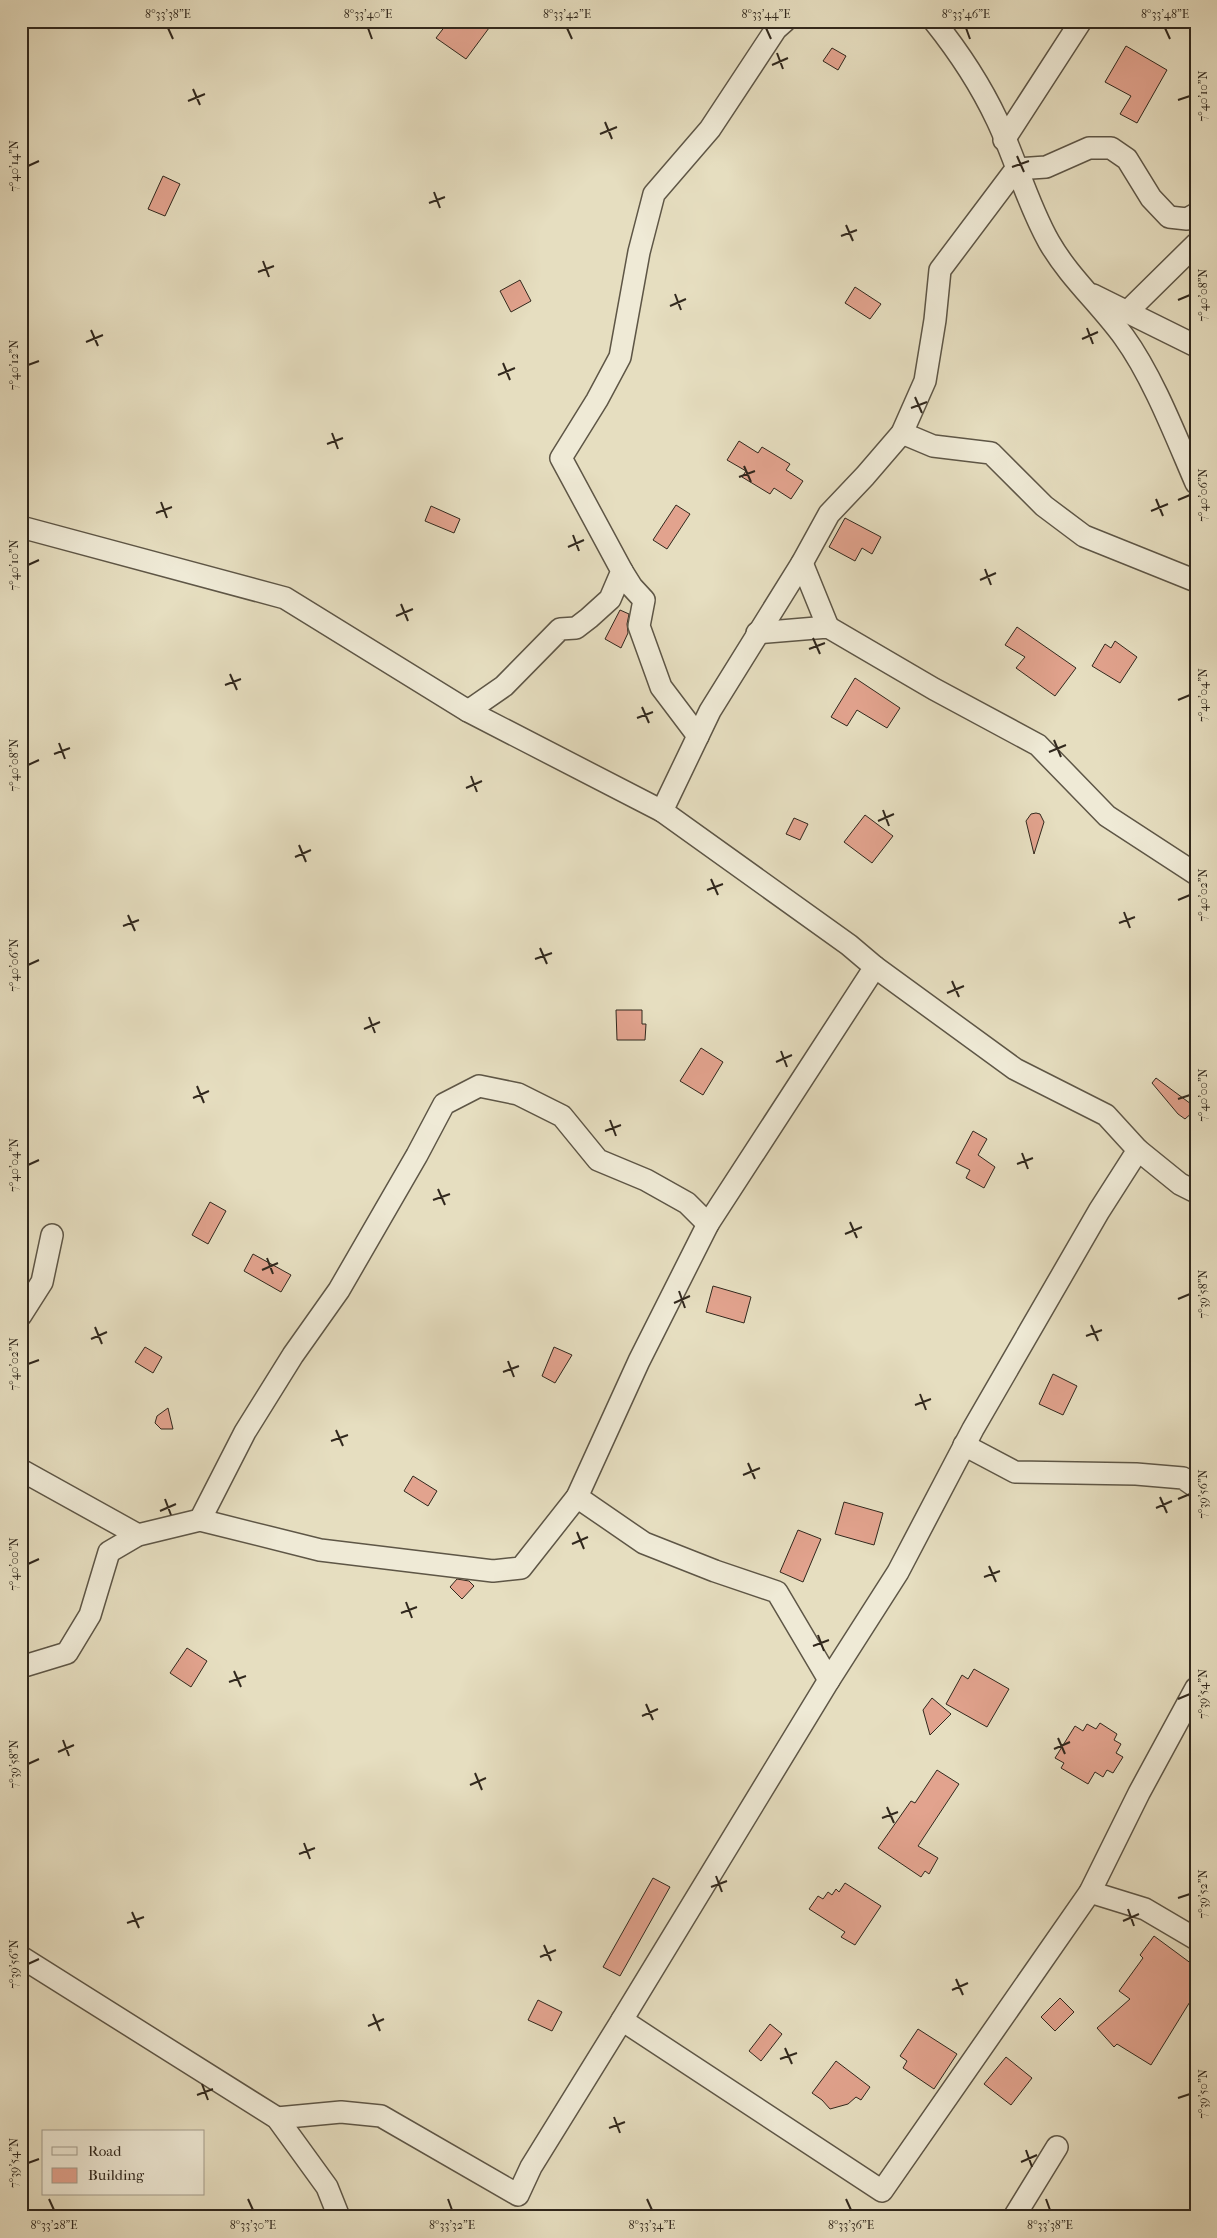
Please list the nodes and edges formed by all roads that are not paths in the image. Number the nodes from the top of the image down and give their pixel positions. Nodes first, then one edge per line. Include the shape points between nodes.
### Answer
1 (934, 21) edge
2 (1081, 21) edge
3 (775, 24) edge
4 (1004, 140) junction
5 (1016, 169) junction
6 (1196, 214) edge
7 (1196, 244) edge
8 (1087, 292) junction
9 (1127, 312) junction
10 (1196, 346) edge
11 (902, 432) junction
12 (1196, 483) edge
13 (21, 527) edge
14 (802, 563) junction
15 (622, 571) junction
16 (1196, 581) edge
17 (828, 627) junction
18 (757, 633) junction
19 (468, 711) junction
20 (698, 736) junction
21 (662, 811) junction
22 (1196, 874) edge
23 (875, 967) junction
24 (1138, 1150) junction
25 (1196, 1192) edge
26 (708, 1224) junction
27 (52, 1235) dead end
28 (21, 1315) edge
29 (964, 1445) junction
30 (21, 1470) edge
31 (1196, 1487) edge
32 (577, 1497) junction
33 (200, 1520) junction
34 (138, 1535) junction
35 (21, 1667) edge
36 (829, 1680) junction
37 (1196, 1688) edge
38 (1090, 1892) junction
39 (1196, 1939) edge
40 (21, 1957) edge
41 (622, 2020) junction
42 (276, 2118) junction
43 (1057, 2147) dead end
44 (339, 2217) edge
45 (1014, 2217) edge

1 - 4 street via 974,80 997,120
2 - 4 street
3 - 15 street via 710,129 654,194 620,357 561,458
4 - 5 street
5 - 6 street via 1046,167 1089,148 1111,148 1126,159 1151,198 1169,217 1187,219
5 - 8 street via 1049,241 1062,263
5 - 11 street via 940,270 925,381
7 - 9 street
8 - 9 street
8 - 12 street via 1135,354
9 - 10 street
11 - 14 street via 829,514
11 - 16 street via 933,446 991,453 1044,506 1084,536
13 - 19 street via 285,598
14 - 17 street
14 - 18 street
15 - 19 street via 610,599 576,628 560,629 504,686
15 - 20 street via 644,600 639,626 661,687
17 - 18 street
17 - 22 street via 1038,745 1107,816
18 - 20 street
19 - 21 street
20 - 21 street
21 - 23 street
23 - 24 street via 1015,1069 1106,1115
23 - 26 street
24 - 25 street via 1180,1184
24 - 29 street via 1099,1211
26 - 32 street via 639,1361
26 - 33 street via 687,1203 646,1180 598,1160 562,1116 518,1094 479,1086 444,1104 339,1290 245,1432
27 - 28 street via 42,1282
29 - 31 street via 1015,1472 1136,1474 1183,1478
29 - 36 street via 898,1572
30 - 34 street
32 - 33 street via 521,1568 493,1571 320,1550
32 - 36 street via 644,1543 778,1592
33 - 34 street
34 - 35 street via 109,1552 90,1615 67,1653
36 - 41 street
37 - 38 street
38 - 39 street via 1145,1909
38 - 41 street via 882,2191
40 - 42 street
41 - 42 street via 530,2167 518,2195 381,2116 341,2112
42 - 44 street via 326,2187
43 - 45 street

